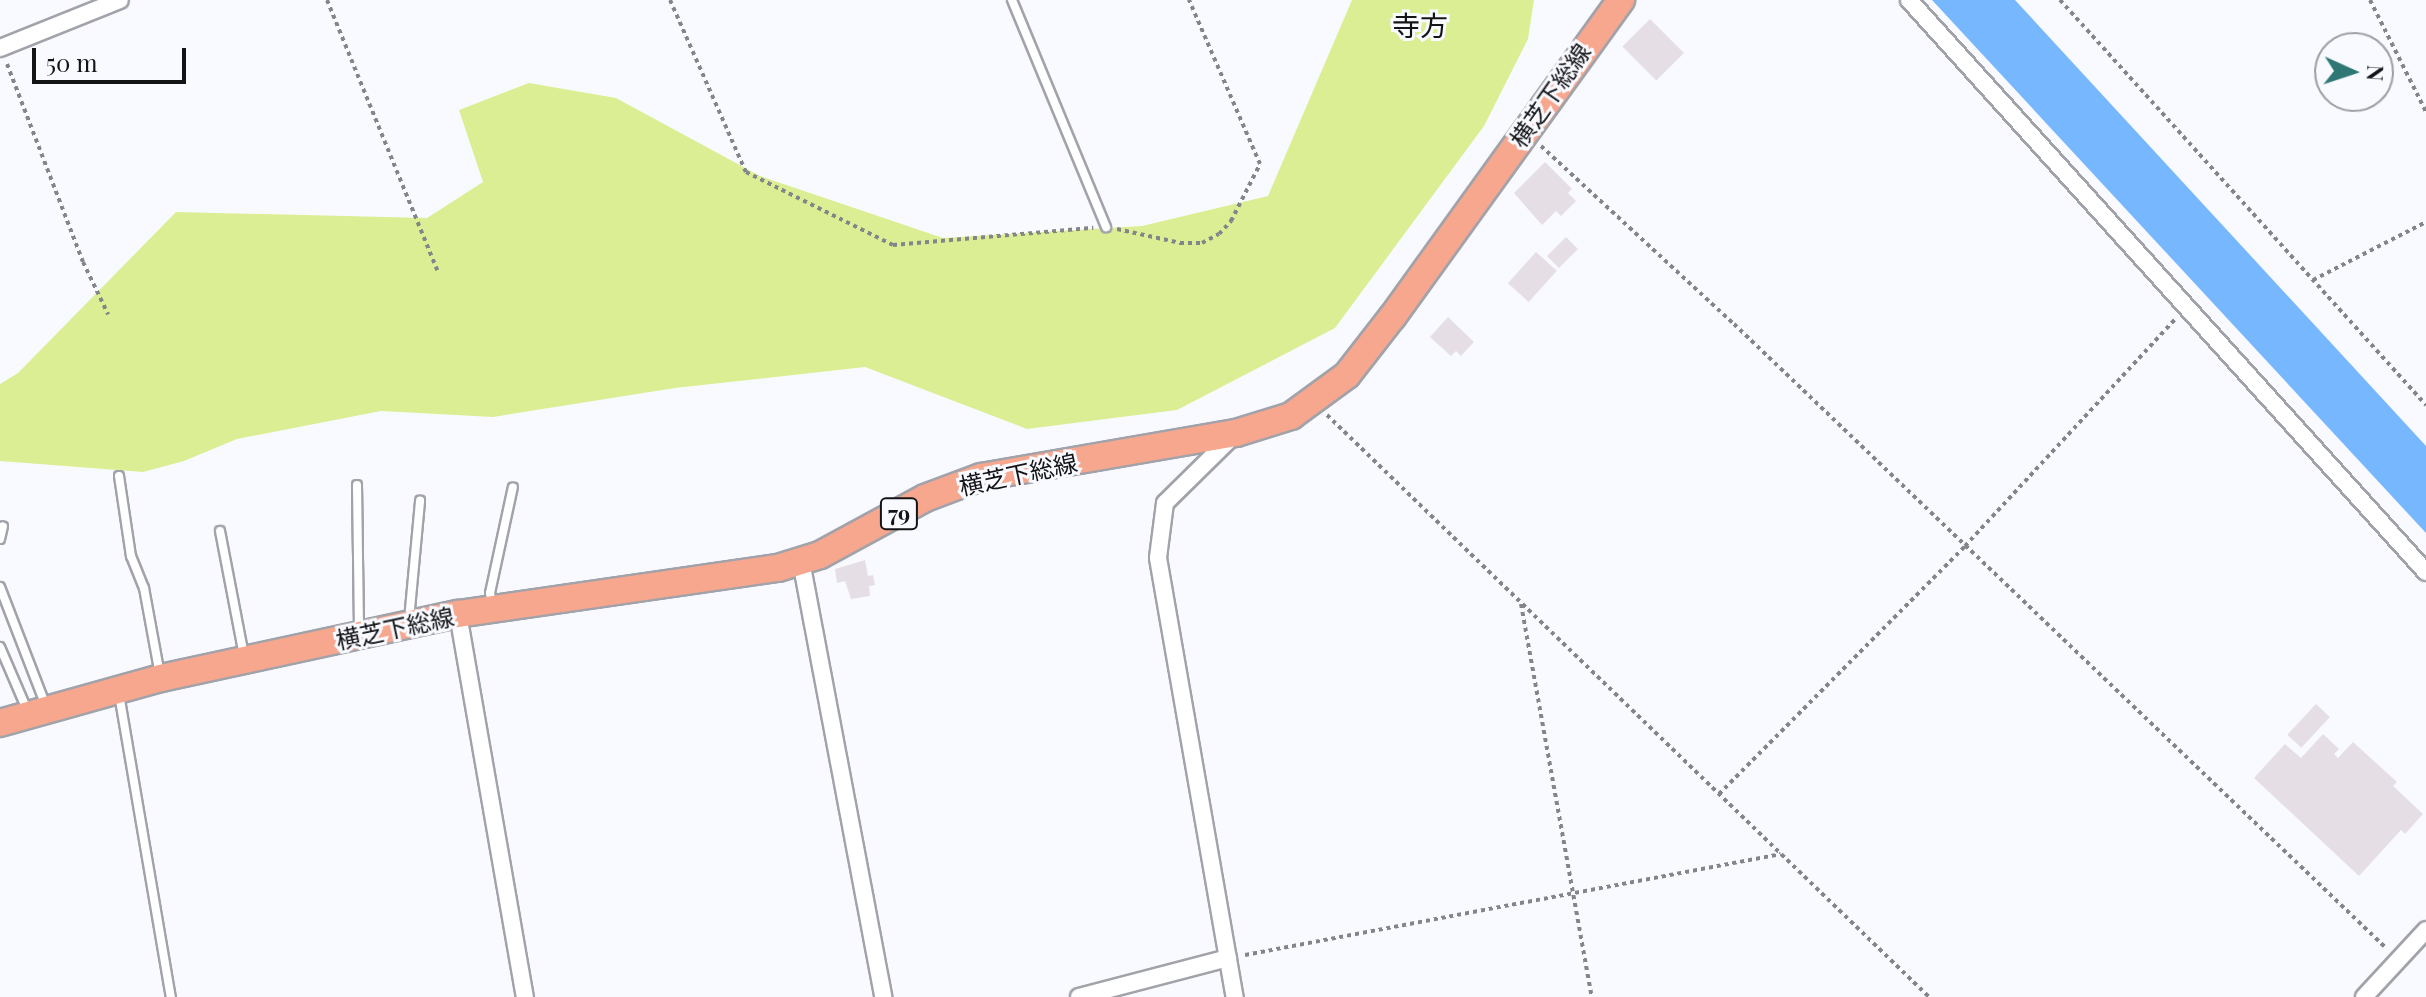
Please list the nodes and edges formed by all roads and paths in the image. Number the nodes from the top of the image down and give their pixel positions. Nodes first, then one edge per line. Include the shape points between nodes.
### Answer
1 (120, 0) edge
2 (327, 0) edge
3 (670, 0) edge
4 (1012, 0) edge
5 (1189, 0) edge
6 (1621, 0) edge
7 (1909, 0) edge
8 (2060, 0) edge
9 (2370, 0) edge
10 (0, 48) edge
11 (2426, 112) edge
12 (1522, 134) junction
13 (2426, 222) edge
14 (1106, 227) junction
15 (437, 270) dead end
16 (2313, 280) junction
17 (2187, 306) junction
18 (108, 314) dead end
19 (1314, 402) junction
20 (2426, 405) edge
21 (1236, 433) junction
22 (119, 476) dead end
23 (357, 485) dead end
24 (513, 487) dead end
25 (420, 501) dead end
26 (3, 526) dead end
27 (220, 531) dead end
28 (0, 539) edge
29 (1965, 546) junction
30 (801, 561) junction
31 (2426, 572) edge
32 (0, 587) edge
33 (1521, 602) junction
34 (493, 609) junction
35 (458, 614) junction
36 (409, 625) junction
37 (359, 635) junction
38 (0, 647) edge
39 (245, 660) junction
40 (161, 678) junction
41 (118, 690) junction
42 (38, 712) junction
43 (0, 723) edge
44 (1719, 794) junction
45 (1781, 854) junction
46 (1573, 893) junction
47 (2426, 930) edge
48 (1228, 958) junction
49 (2399, 959) junction
50 (171, 997) edge
51 (525, 997) edge
52 (883, 997) edge
53 (1079, 997) edge
54 (1235, 997) edge
55 (1592, 997) edge
56 (1929, 997) edge
57 (2364, 997) edge

1 - 10 street
2 - 15 path
3 - 14 path via 746,172 893,245
4 - 14 lane
5 - 14 path via 1260,164 1231,221 1202,243
6 - 12 main road, 横芝下総線 / 79
7 - 17 street
8 - 16 path
9 - 11 path
10 - 18 path
12 - 19 main road, 横芝下総線 / 79 via 1393,316 1347,375
12 - 29 path via 1565,166
13 - 16 path
16 - 20 path
17 - 29 path
17 - 31 street
19 - 21 main road, 横芝下総線 / 79 via 1291,416
19 - 33 path
21 - 30 main road, 横芝下総線 / 79 via 981,477 925,498 850,542
21 - 48 street via 1165,503 1158,558
22 - 40 lane via 131,556 144,588
23 - 37 lane
24 - 34 lane via 490,593
25 - 36 lane
26 - 28 lane
27 - 39 lane
29 - 44 path
29 - 49 path
30 - 34 main road, 横芝下総線 / 79
30 - 52 street
32 - 42 lane
33 - 44 path
33 - 46 path
34 - 35 main road, 横芝下総線 / 79
35 - 36 main road, 横芝下総線 / 79
35 - 51 street
36 - 37 main road, 横芝下総線 / 79
37 - 39 main road, 横芝下総線 / 79
38 - 42 lane
39 - 40 main road, 横芝下総線 / 79
40 - 41 main road, 横芝下総線 / 79
41 - 42 main road, 横芝下総線 / 79
41 - 50 lane
42 - 43 main road, 横芝下総線 / 79
44 - 45 path
45 - 46 path
45 - 56 path
46 - 48 path
46 - 55 path
47 - 49 street
48 - 53 street
48 - 54 street
49 - 57 street

